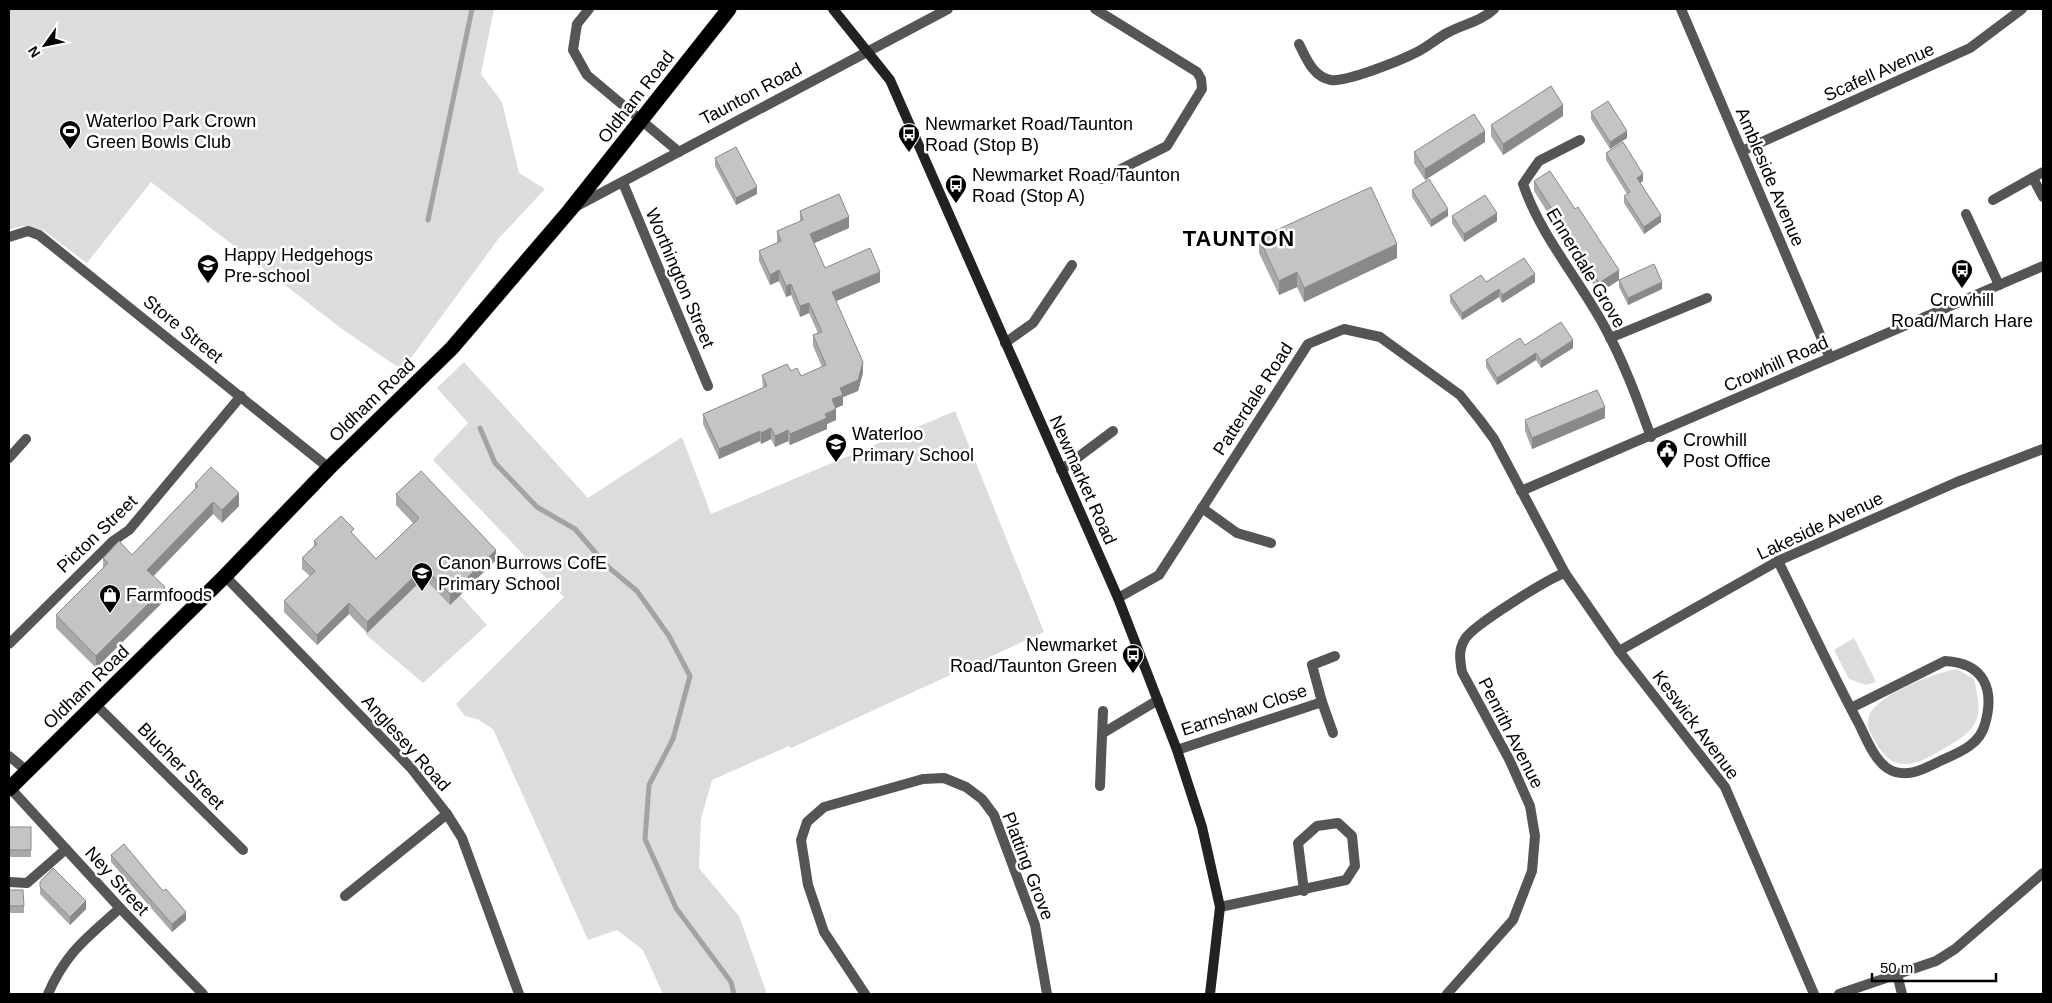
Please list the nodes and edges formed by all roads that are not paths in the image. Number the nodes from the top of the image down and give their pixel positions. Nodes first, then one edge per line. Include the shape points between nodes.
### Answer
1 (589, 9) edge
2 (729, 9) edge
3 (833, 9) edge
4 (948, 9) edge
5 (1096, 9) edge
6 (1494, 9) edge
7 (1681, 9) edge
8 (2022, 9) edge
9 (1299, 44) dead end
10 (867, 51) junction
11 (643, 119) junction
12 (1580, 140) dead end
13 (678, 152) junction
14 (1742, 152) junction
15 (2043, 172) edge
16 (2033, 178) junction
17 (1101, 179) dead end
18 (623, 183) junction
19 (2043, 197) edge
20 (1992, 200) dead end
21 (570, 210) junction
22 (1966, 214) dead end
23 (10, 236) edge
24 (1072, 265) dead end
25 (2043, 266) edge
26 (1999, 285) junction
27 (1707, 298) dead end
28 (1610, 338) junction
29 (1005, 343) junction
30 (1830, 358) junction
31 (708, 386) dead end
32 (241, 396) junction
33 (1113, 431) dead end
34 (1651, 437) junction
35 (26, 439) dead end
36 (2043, 450) edge
37 (9, 458) edge
38 (329, 468) junction
39 (1061, 470) junction
40 (1521, 491) junction
41 (1202, 508) junction
42 (1271, 543) dead end
43 (1778, 560) junction
44 (1564, 572) junction
45 (225, 576) junction
46 (1118, 598) junction
47 (9, 644) edge
48 (1619, 651) junction
49 (1334, 656) dead end
50 (1158, 700) junction
51 (1322, 702) junction
52 (96, 705) junction
53 (1851, 708) junction
54 (1103, 711) dead end
55 (1102, 733) junction
56 (1334, 733) dead end
57 (1177, 750) junction
58 (9, 756) edge
59 (27, 771) junction
60 (1100, 786) dead end
61 (9, 788) edge
62 (447, 814) junction
63 (66, 849) junction
64 (243, 850) dead end
65 (2043, 873) edge
66 (9, 882) edge
67 (1304, 891) junction
68 (345, 896) dead end
69 (1220, 907) junction
70 (120, 908) junction
71 (1897, 974) junction
72 (48, 994) edge
73 (203, 994) edge
74 (519, 994) edge
75 (865, 994) edge
76 (1047, 994) edge
77 (1210, 994) edge
78 (1447, 994) edge
79 (1814, 994) edge
80 (1839, 994) edge
81 (1902, 994) edge

1 - 11 street via 577,24 573,50 587,75
2 - 11 highway, Oldham Road
3 - 10 street, Newmarket Road
4 - 10 street, Taunton Road
5 - 17 street via 1197,72 1202,88 1168,146
6 - 9 street via 1477,21 1447,32 1415,53 1344,79 1330,80 1319,75
7 - 14 street, Ambleside Avenue
8 - 14 street, Scafell Avenue via 1970,48
10 - 13 street, Taunton Road
10 - 29 street, Newmarket Road via 890,80
11 - 13 street
11 - 21 highway, Oldham Road
12 - 28 street, Ennerdale Grove via 1539,161 1523,184 1530,206
13 - 18 street, Taunton Road
14 - 30 street, Ambleside Avenue
15 - 16 street
16 - 19 street
16 - 20 street
18 - 21 street, Taunton Road
18 - 31 street, Worthington Street
21 - 38 highway, Oldham Road via 452,348
22 - 26 street
23 - 32 street, Store Street via 28,231 39,235
24 - 29 street via 1033,323
25 - 26 street, Crowhill Road
26 - 30 street, Crowhill Road
27 - 28 street
28 - 34 street, Ennerdale Grove via 1633,386
29 - 39 street, Newmarket Road
30 - 34 street, Crowhill Road
32 - 38 street, Store Street
32 - 47 street, Picton Street via 130,530 113,541
33 - 39 street
34 - 40 street, Crowhill Road
35 - 37 street
36 - 43 street, Lakeside Avenue via 1957,482
38 - 45 highway, Oldham Road
39 - 46 street, Newmarket Road
40 - 41 street, Patterdale Road via 1494,439 1460,395 1380,337 1344,330 1308,344
40 - 44 street, Keswick Avenue
41 - 42 street via 1237,533
41 - 46 street, Patterdale Road via 1159,575
43 - 48 street, Lakeside Avenue
43 - 53 street
44 - 48 street, Keswick Avenue
44 - 78 street, Penrith Avenue via 1473,629 1462,645 1459,657 1462,672 1510,760 1530,806 1535,836 1532,871 1513,920
45 - 52 highway, Oldham Road
45 - 62 street, Anglesey Road via 411,768
46 - 50 street, Newmarket Road
48 - 79 street, Keswick Avenue via 1725,787
49 - 51 street, Earnshaw Close via 1312,665
50 - 55 street
50 - 57 street, Newmarket Road
51 - 56 street, Earnshaw Close
51 - 57 street, Earnshaw Close
52 - 59 highway, Oldham Road
52 - 64 street, Blucher Street
53 - 53 street via 1945,661 1958,661 1978,671 1988,688 1989,710 1977,739 1966,749 1916,773 1904,774 1888,768 1876,756
54 - 55 street
55 - 60 street
57 - 69 street, Newmarket Road via 1202,827
58 - 59 street
59 - 61 highway, Oldham Road
61 - 63 street, Ney Street
62 - 68 street
62 - 74 street, Anglesey Road via 462,838
63 - 66 street via 27,883
63 - 70 street, Ney Street
65 - 71 street via 1956,950 1936,961
67 - 67 street via 1298,842 1317,826 1338,823 1352,836 1355,866 1346,880
67 - 69 street
69 - 77 street, Newmarket Road
70 - 72 street via 71,953
70 - 73 street, Ney Street
71 - 80 street
71 - 81 street
75 - 76 street, Platting Grove via 824,932 808,884 801,840 807,822 824,807 923,778 944,778 966,787 982,799 994,815 1035,925

